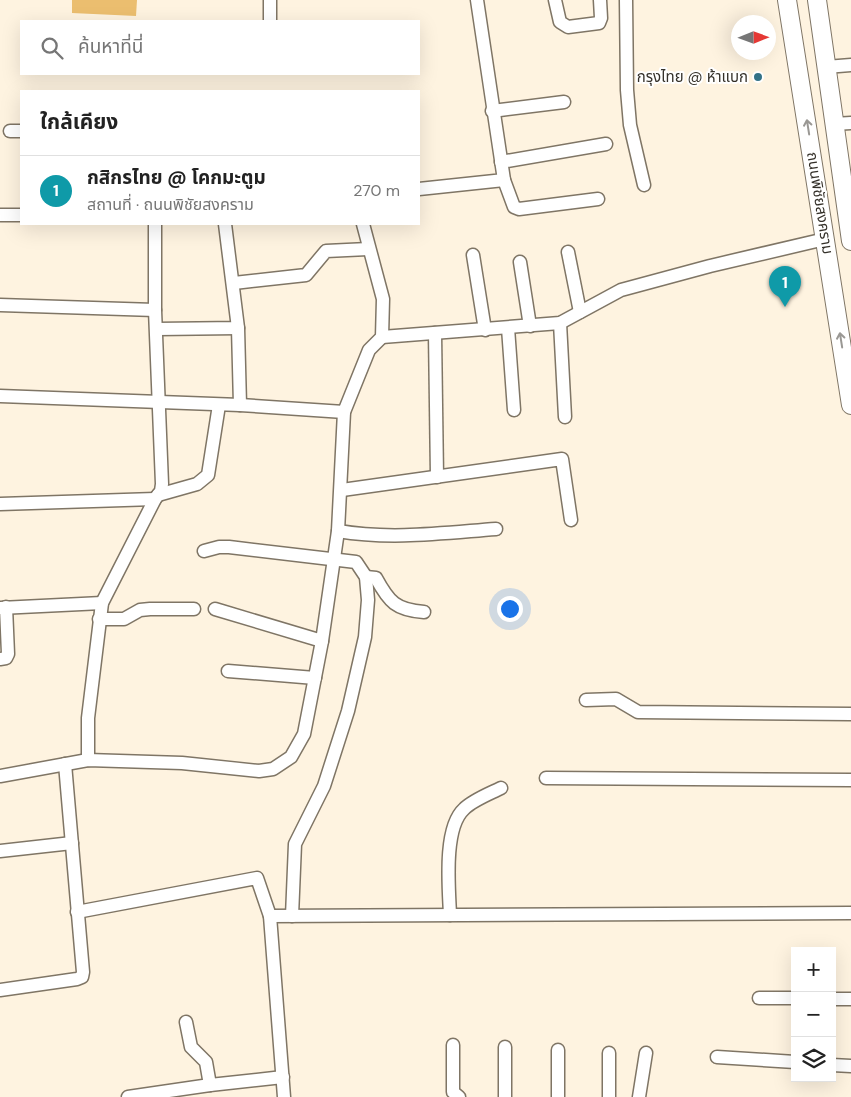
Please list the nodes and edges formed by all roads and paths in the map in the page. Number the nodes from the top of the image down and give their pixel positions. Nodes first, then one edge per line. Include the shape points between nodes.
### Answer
1 (270, 0) edge
2 (477, 0) edge
3 (555, 0) edge
4 (600, 0) edge
5 (626, 0) edge
6 (787, 0) edge
7 (817, 0) edge
8 (270, 20) edge
9 (851, 65) edge
10 (826, 66) junction
11 (564, 102) dead end
12 (492, 111) junction
13 (843, 123) edge
14 (606, 144) dead end
15 (501, 162) junction
16 (504, 180) junction
17 (644, 186) dead end
18 (420, 189) edge
19 (598, 199) dead end
20 (0, 215) edge
21 (20, 215) edge
22 (155, 225) edge
23 (225, 225) edge
24 (363, 225) edge
25 (850, 231) edge
26 (825, 239) junction
27 (368, 249) junction
28 (568, 252) dead end
29 (473, 255) dead end
30 (520, 262) dead end
31 (234, 283) junction
32 (0, 305) edge
33 (155, 310) junction
34 (580, 312) junction
35 (560, 323) junction
36 (530, 326) junction
37 (238, 328) junction
38 (508, 328) junction
39 (157, 330) junction
40 (485, 330) junction
41 (436, 333) junction
42 (382, 336) junction
43 (0, 396) edge
44 (158, 403) junction
45 (219, 405) junction
46 (240, 405) junction
47 (851, 405) edge
48 (514, 410) dead end
49 (344, 412) junction
50 (565, 417) dead end
51 (437, 477) junction
52 (342, 490) junction
53 (156, 497) junction
54 (0, 504) edge
55 (571, 520) dead end
56 (496, 529) dead end
57 (338, 531) junction
58 (204, 551) dead end
59 (334, 560) junction
60 (366, 577) junction
61 (102, 603) junction
62 (3, 608) edge
63 (194, 609) dead end
64 (215, 609) dead end
65 (424, 612) dead end
66 (99, 619) junction
67 (322, 641) junction
68 (0, 659) edge
69 (228, 671) dead end
70 (314, 678) junction
71 (586, 700) dead end
72 (851, 714) edge
73 (88, 760) junction
74 (64, 764) junction
75 (0, 776) edge
76 (546, 778) dead end
77 (851, 780) edge
78 (501, 788) dead end
79 (72, 843) junction
80 (0, 851) edge
81 (77, 912) junction
82 (851, 913) edge
83 (450, 915) junction
84 (270, 916) junction
85 (292, 916) junction
86 (0, 990) edge
87 (760, 998) dead end
88 (791, 998) edge
89 (836, 998) edge
90 (851, 999) edge
91 (186, 1022) dead end
92 (452, 1045) dead end
93 (505, 1047) dead end
94 (558, 1050) dead end
95 (609, 1053) dead end
96 (646, 1053) dead end
97 (717, 1057) dead end
98 (791, 1062) edge
99 (836, 1064) edge
100 (851, 1066) edge
101 (283, 1077) junction
102 (210, 1085) junction
103 (128, 1097) edge
104 (284, 1097) edge
105 (459, 1097) edge
106 (505, 1097) edge
107 (558, 1097) edge
108 (609, 1097) edge
109 (639, 1097) edge

1 - 8 street
2 - 12 street
3 - 4 street via 560,22 568,27 599,23
5 - 17 street via 630,125
26 -> 6 main road, ถนนพิชัยสงคราม
7 - 10 main road, ถนนพิชัยสงคราม
9 - 10 street
10 - 13 main road, ถนนพิชัยสงคราม
11 - 12 street
12 - 15 street
13 - 25 main road, ถนนพิชัยสงคราม
14 - 15 street
15 - 16 street
16 - 18 street
16 - 19 street via 514,207 519,209
20 - 21 street
22 - 33 street
23 - 31 street
24 - 27 street
26 - 34 street via 621,290
47 -> 26 main road, ถนนพิชัยสงคราม
27 - 31 street via 326,251 306,275
27 - 42 street via 382,299
28 - 34 street
29 - 40 street
30 - 36 street
31 - 37 street
32 - 33 street
33 - 39 street
34 - 35 street
35 - 36 street
35 - 50 street
36 - 38 street
37 - 39 street
37 - 46 street
38 - 40 street
38 - 48 street
39 - 44 street
40 - 41 street
41 - 42 street
41 - 51 street
42 - 49 street via 369,350
43 - 44 street
44 - 45 street
44 - 53 street via 162,484
45 - 46 street
45 - 53 street via 208,475 197,484
46 - 49 street
49 - 52 street
51 - 52 street
51 - 55 street via 562,459
52 - 57 street
53 - 54 street
53 - 61 street
56 - 57 street via 406,537
57 - 59 street
58 - 59 street via 218,546
59 - 60 street via 356,562
59 - 67 street
60 - 65 street via 376,578 390,601 406,611
60 - 85 street via 365,637 348,711 324,786 295,844
61 - 62 street
61 - 66 street
62 - 68 street via 8,654
63 - 66 street via 140,610 124,619
64 - 67 street
66 - 73 street via 88,718
67 - 70 street
69 - 70 street
70 - 73 street via 304,734 291,757 273,769 259,771 182,763
71 - 72 street via 616,699 638,712
73 - 74 street
74 - 75 street
74 - 79 street
76 - 77 street
78 - 83 street via 468,805 456,824 449,852
79 - 80 street
79 - 81 street
81 - 84 street via 257,878
81 - 86 street via 82,977
82 - 83 street
83 - 85 street
84 - 85 street
84 - 101 street
87 - 88 street
89 - 90 street
91 - 102 street via 191,1047 206,1062
92 - 105 street via 453,1092
93 - 106 street
94 - 107 street
95 - 108 street
96 - 109 street
97 - 98 street
99 - 100 street
101 - 102 street
101 - 104 street
102 - 103 street

